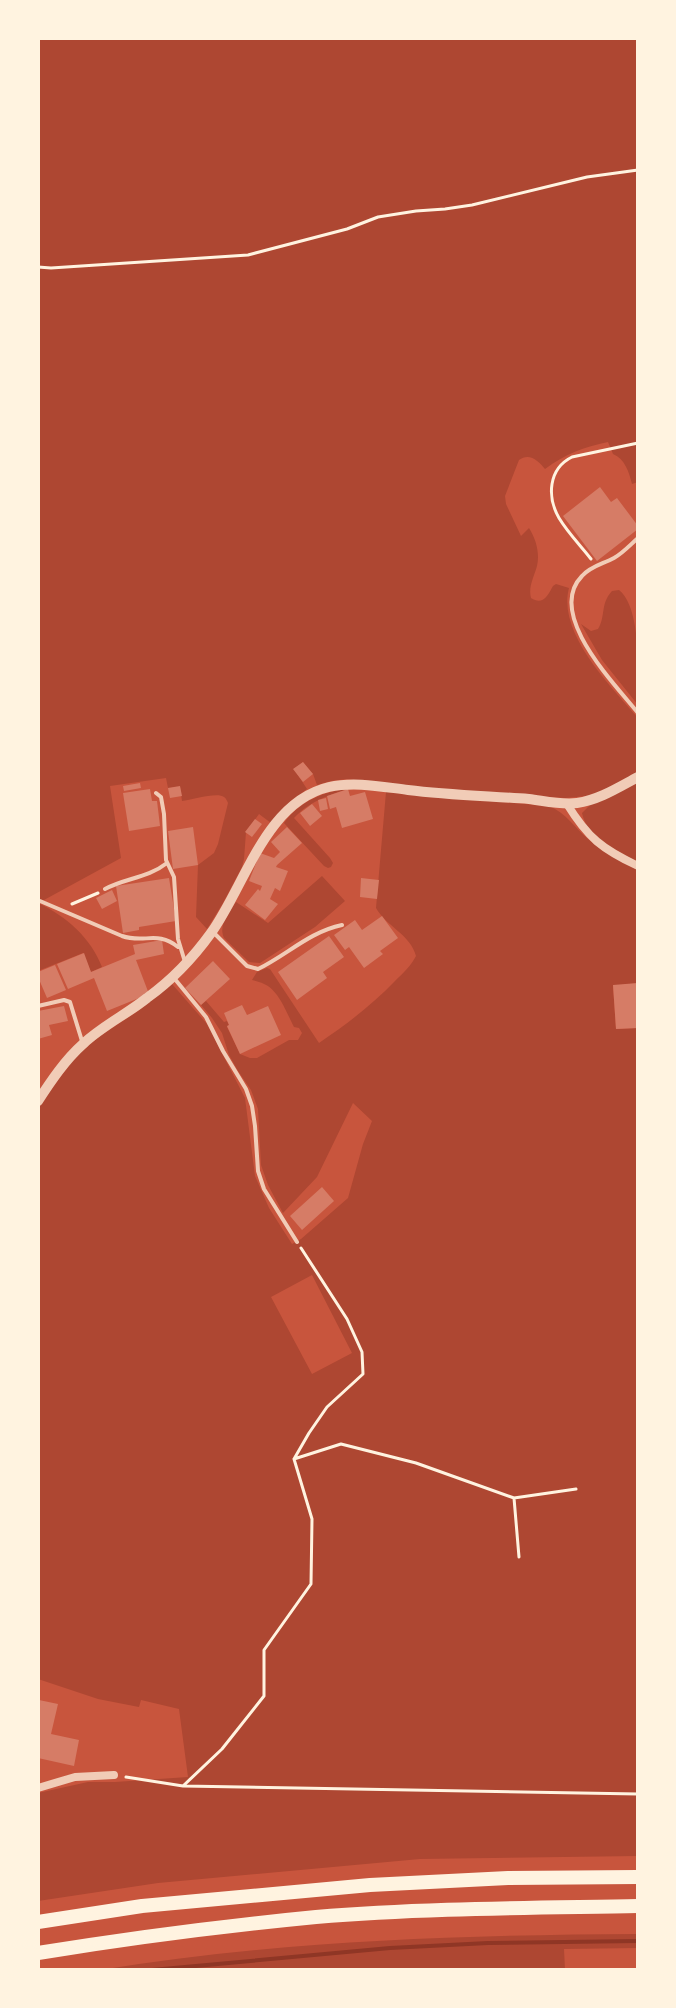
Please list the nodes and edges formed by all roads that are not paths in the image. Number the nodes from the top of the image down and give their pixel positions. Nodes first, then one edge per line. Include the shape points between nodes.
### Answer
1 (638, 538) edge
2 (638, 713) edge
3 (638, 777) edge
4 (156, 793) dead end
5 (567, 804) junction
6 (167, 863) junction
7 (638, 866) edge
8 (105, 889) road end
9 (40, 901) dead end
10 (342, 925) dead end
11 (212, 931) junction
12 (179, 948) junction
13 (186, 964) junction
14 (173, 977) junction
15 (38, 1006) edge
16 (83, 1044) junction
17 (38, 1101) edge
18 (297, 1242) road end
19 (114, 1775) road end
20 (38, 1788) edge
21 (638, 1877) edge
22 (638, 1906) edge
23 (38, 1922) edge
24 (38, 1953) edge

1 - 2 lane via 579,579 572,610 588,649
3 - 5 street via 594,799
4 - 6 lane via 164,814
5 - 7 street via 589,835
5 - 11 street via 367,785 318,790 281,818
6 - 8 lane
6 - 12 lane via 175,882
9 - 12 lane via 129,939 163,937
10 - 11 lane via 319,931 258,969 247,966
11 - 13 street
12 - 13 lane
13 - 14 street
14 - 16 street
14 - 18 lane via 206,1017 246,1089 264,1189
15 - 16 lane via 70,1002
16 - 17 street
19 - 20 street via 75,1777
21 - 23 highway via 370,1885 142,1906
22 - 24 highway via 316,1917

